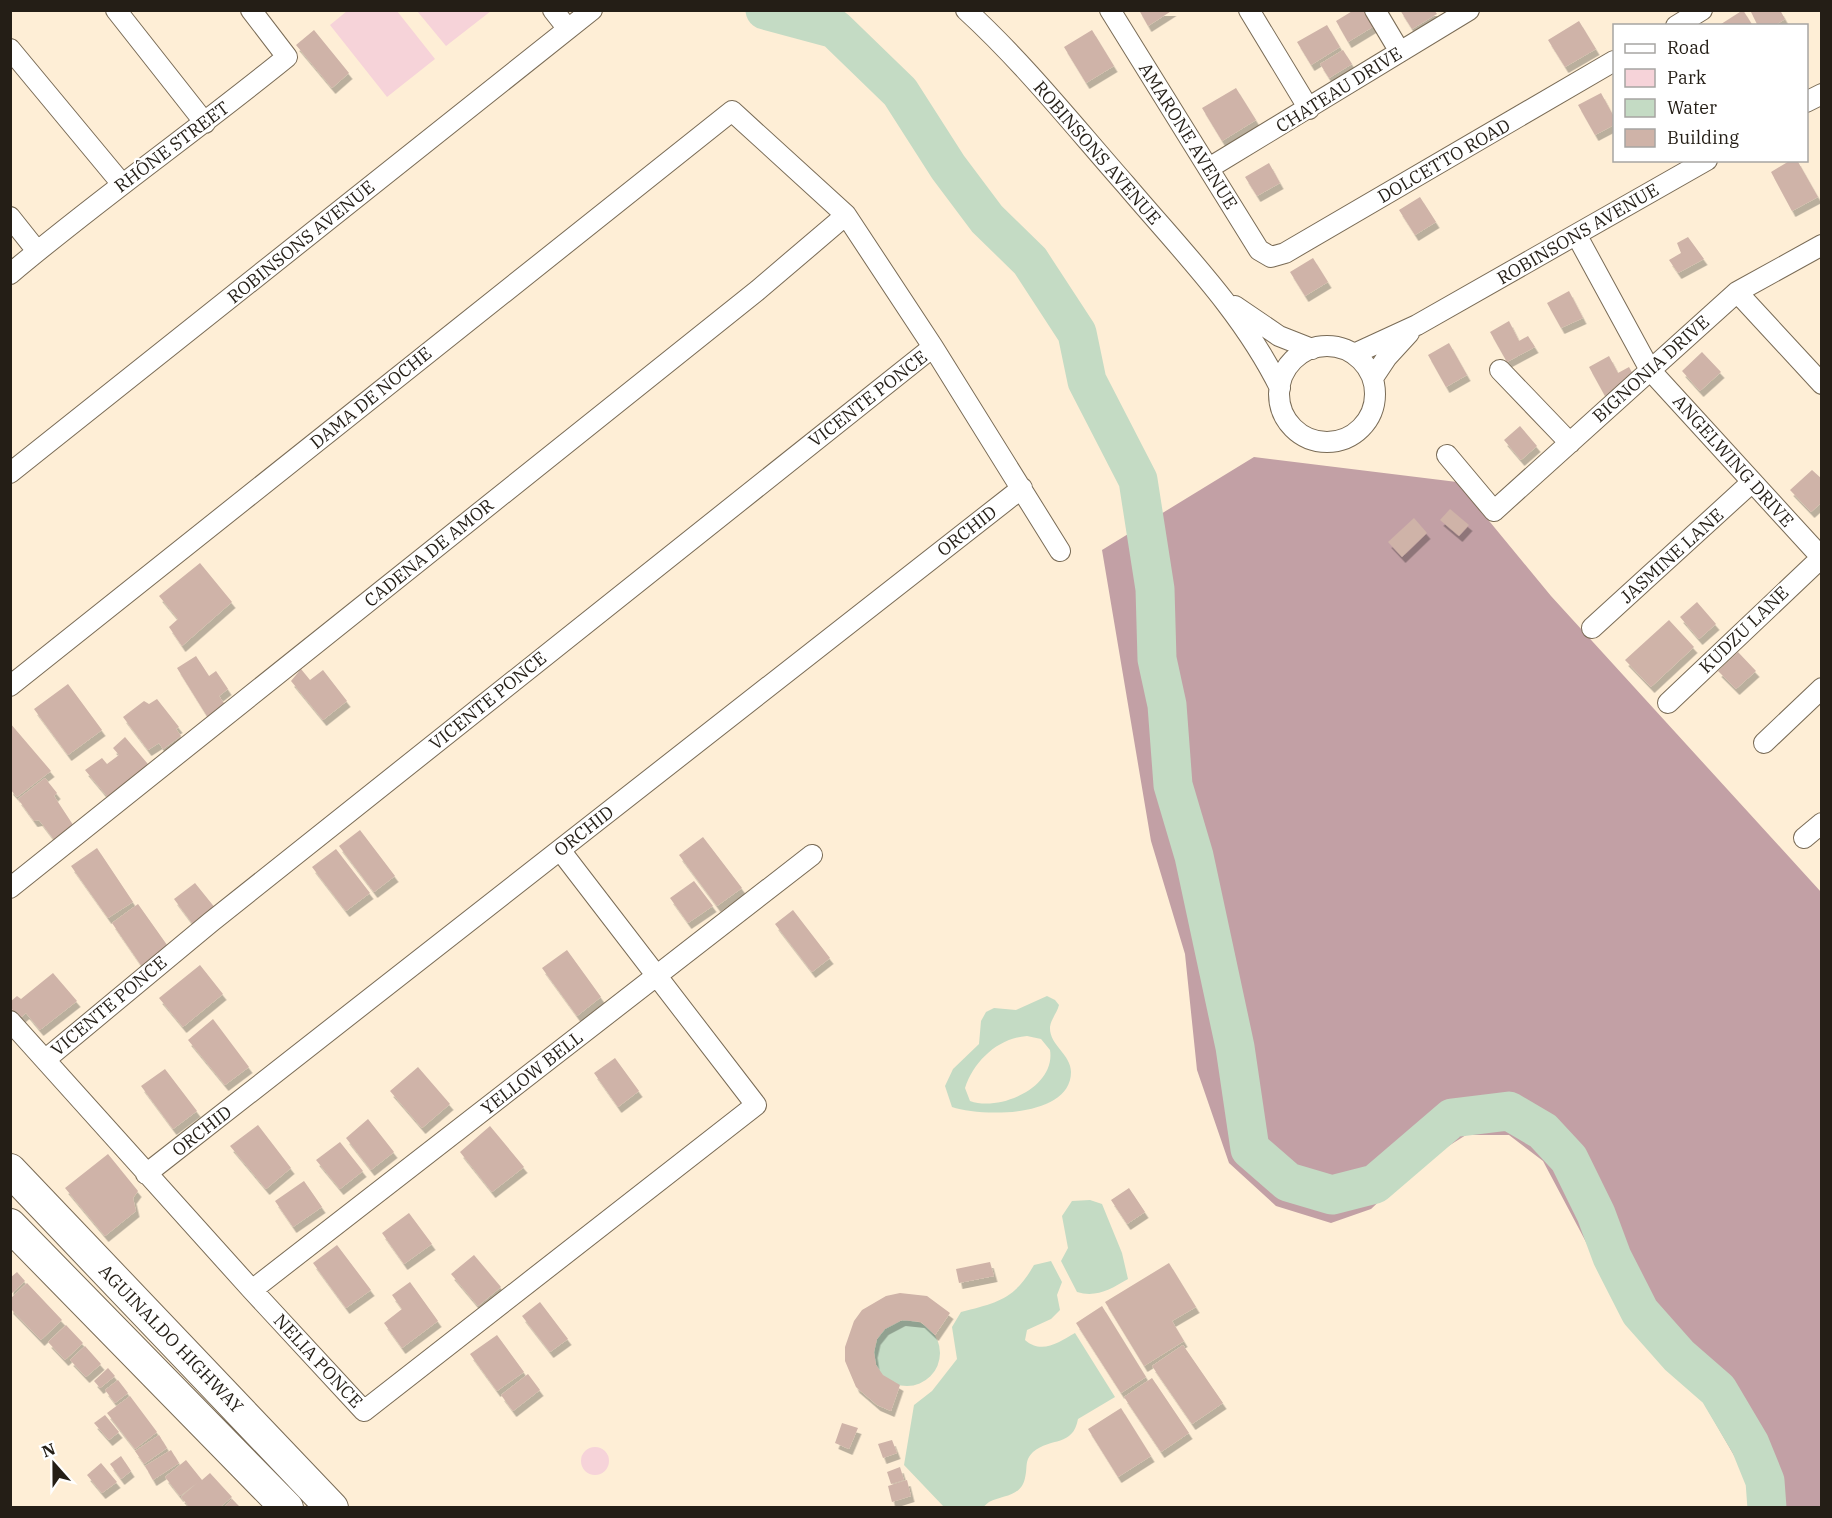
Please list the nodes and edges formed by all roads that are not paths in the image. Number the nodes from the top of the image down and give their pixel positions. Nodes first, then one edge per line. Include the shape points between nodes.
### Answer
1 (116, 10) edge
2 (251, 10) edge
3 (553, 10) edge
4 (592, 10) edge
5 (966, 10) edge
6 (1110, 10) edge
7 (1249, 10) edge
8 (1375, 10) edge
9 (1470, 10) edge
10 (1702, 10) edge
11 (1679, 24) edge
12 (568, 29) junction
13 (10, 50) edge
14 (1401, 52) junction
15 (1613, 62) edge
16 (1310, 109) junction
17 (205, 123) junction
18 (1704, 162) edge
19 (1209, 168) junction
20 (122, 184) junction
21 (846, 215) junction
22 (10, 218) edge
23 (1577, 236) junction
24 (1821, 244) edge
25 (37, 251) junction
26 (1271, 257) joint
27 (10, 274) edge
28 (1737, 292) junction
29 (1225, 300) junction
30 (1417, 325) junction
31 (933, 347) junction
32 (1312, 349) junction
33 (1354, 354) junction
34 (1500, 370) dead end
35 (1650, 370) junction
36 (1372, 378) junction
37 (1821, 384) edge
38 (1280, 388) junction
39 (1570, 442) junction
40 (1447, 455) dead end
41 (10, 473) edge
42 (1751, 483) junction
43 (1022, 488) junction
44 (1060, 551) dead end
45 (1821, 558) edge
46 (1592, 628) dead end
47 (10, 686) edge
48 (1821, 688) edge
49 (1668, 703) dead end
50 (1764, 743) dead end
51 (1821, 823) edge
52 (1804, 838) dead end
53 (560, 850) junction
54 (812, 855) dead end
55 (10, 888) edge
56 (657, 976) junction
57 (10, 1021) edge
58 (45, 1059) junction
59 (10, 1170) edge
60 (146, 1174) junction
61 (10, 1225) edge
62 (252, 1290) junction
63 (287, 1508) edge
64 (332, 1508) edge

1 - 17 street
2 - 17 street, RHÔNE STREET via 287,57
3 - 12 street
4 - 12 street, ROBINSONS AVENUE
5 - 29 street, ROBINSONS AVENUE via 1056,105
6 - 19 street, AMARONE AVENUE
7 - 16 street
8 - 14 street
9 - 14 street, CHATEAU DRIVE
10 - 11 street
12 - 41 street, ROBINSONS AVENUE
13 - 20 street
14 - 16 street, CHATEAU DRIVE
15 - 26 street, DOLCETTO ROAD via 1285,254
16 - 19 street, CHATEAU DRIVE
17 - 20 street, RHÔNE STREET
18 - 23 street, ROBINSONS AVENUE
19 - 26 street, AMARONE AVENUE via 1259,250
20 - 25 street, RHÔNE STREET
21 - 31 street
21 - 47 street, DAMA DE NOCHE via 732,111
21 - 55 street, CADENA DE AMOR via 758,290
22 - 25 street
23 - 30 street, ROBINSONS AVENUE
23 - 35 street, ANGELWING DRIVE
24 - 28 street, BIGNONIA DRIVE
25 - 27 street, RHÔNE STREET
28 - 35 street, BIGNONIA DRIVE
28 - 37 street
29 - 32 street, ROBINSONS AVENUE via 1279,336
29 - 38 street, ROBINSONS AVENUE via 1264,355
30 - 33 street, ROBINSONS AVENUE
30 - 36 street, ROBINSONS AVENUE
31 - 43 street
31 - 58 street, VICENTE PONCE via 211,922
32 - 33 street via 1341,348
32 - 38 street via 1291,364
33 - 36 street
34 - 39 street
35 - 39 street, BIGNONIA DRIVE
35 - 42 street, ANGELWING DRIVE
36 - 38 street via 1376,393 1366,423 1340,441 1309,439 1296,430 1280,403
39 - 40 street, BIGNONIA DRIVE via 1494,511
42 - 45 street, ANGELWING DRIVE
42 - 46 street, JASMINE LANE
43 - 44 street
43 - 53 street, ORCHID
45 - 49 street, KUDZU LANE
48 - 50 street
51 - 52 street
53 - 56 street
53 - 60 street, ORCHID
54 - 56 street, YELLOW BELL
56 - 62 street, YELLOW BELL
56 - 62 street, NELIA PONCE via 756,1105 364,1411
57 - 58 street, NELIA PONCE
58 - 60 street, NELIA PONCE
59 - 64 highway, AGUINALDO HIGHWAY
60 - 62 street, NELIA PONCE
61 - 63 highway, AGUINALDO HIGHWAY

